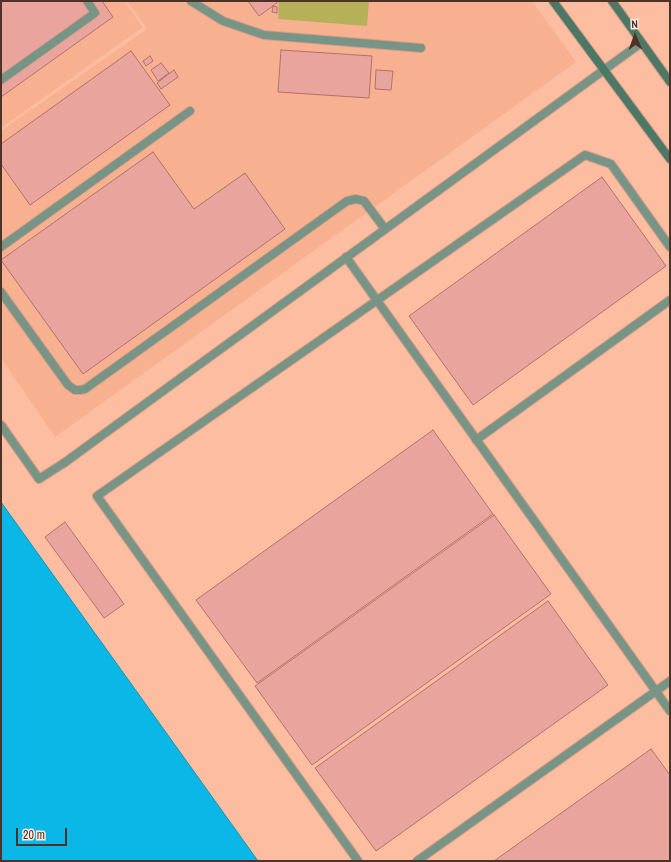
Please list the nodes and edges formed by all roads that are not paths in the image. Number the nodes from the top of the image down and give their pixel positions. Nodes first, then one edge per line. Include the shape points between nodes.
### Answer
1 (87, 1) edge
2 (191, 1) edge
3 (553, 1) edge
4 (612, 1) edge
5 (642, 43) junction
6 (421, 48) dead end
7 (603, 70) junction
8 (1, 80) edge
9 (670, 82) edge
10 (190, 111) dead end
11 (670, 159) edge
12 (385, 229) junction
13 (1, 247) edge
14 (670, 247) edge
15 (346, 257) junction
16 (1, 292) edge
17 (670, 300) edge
18 (377, 301) junction
19 (1, 425) edge
20 (476, 440) junction
21 (670, 681) edge
22 (656, 691) junction
23 (670, 710) edge
24 (358, 861) edge
25 (417, 861) edge

1 - 8 street via 95,13
2 - 6 street via 224,21 264,34
3 - 7 main road
4 - 5 main road
5 - 7 street
5 - 9 main road
7 - 11 main road
7 - 12 street
10 - 13 street
12 - 15 street
12 - 16 street via 364,201 356,199 347,202 85,389 80,390 68,385
14 - 18 street via 610,164 585,156
15 - 18 street
15 - 19 street via 40,479
17 - 20 street
18 - 20 street
18 - 24 street via 97,496
20 - 22 street
21 - 22 street
22 - 23 street
22 - 25 street

